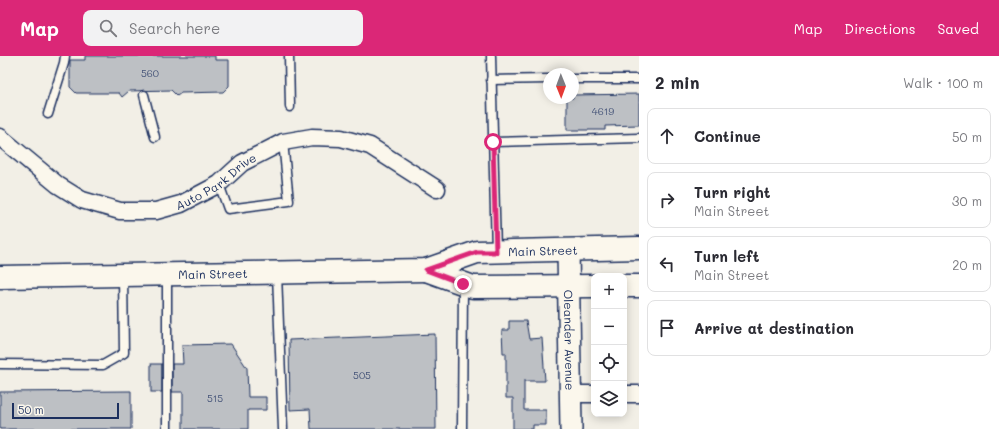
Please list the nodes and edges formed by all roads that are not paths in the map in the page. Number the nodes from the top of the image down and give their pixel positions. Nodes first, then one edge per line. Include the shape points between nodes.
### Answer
1 (65, 56) edge
2 (289, 56) edge
3 (491, 56) edge
4 (639, 78) edge
5 (579, 79) edge
6 (492, 80) junction
7 (543, 80) edge
8 (144, 95) dead end
9 (290, 107) dead end
10 (48, 114) dead end
11 (0, 137) edge
12 (155, 137) dead end
13 (639, 138) edge
14 (283, 142) junction
15 (493, 142) junction
16 (219, 184) junction
17 (437, 189) dead end
18 (639, 248) edge
19 (568, 250) junction
20 (496, 252) junction
21 (426, 270) junction
22 (277, 272) junction
23 (167, 274) junction
24 (123, 275) junction
25 (0, 277) edge
26 (463, 284) junction
27 (568, 286) junction
28 (591, 286) edge
29 (627, 286) edge
30 (639, 286) edge
31 (0, 364) edge
32 (570, 394) junction
33 (591, 394) edge
34 (627, 394) edge
35 (639, 394) edge
36 (167, 429) edge
37 (283, 429) edge
38 (462, 429) edge
39 (571, 429) edge

1 - 10 lane
2 - 9 lane
3 - 6 lane
4 - 5 lane
6 - 7 lane
6 - 15 lane
8 - 12 lane
11 - 16 street, Auto Park Drive via 58,185 82,200 120,211 156,211 181,204
13 - 15 lane
14 - 16 street, Auto Park Drive via 242,163
14 - 16 lane via 289,201 228,209
14 - 17 street, Auto Park Drive via 312,137 337,138 370,146
15 - 20 lane
18 - 19 main road, Main Street
19 - 20 main road, Main Street
19 - 27 street, Oleander Avenue
20 - 21 main road, Main Street via 477,252
21 - 22 main road, Main Street
21 - 26 main road, Main Street
22 - 23 main road, Main Street
22 - 37 lane
23 - 24 main road, Main Street
23 - 36 lane
24 - 25 main road, Main Street
24 - 31 lane via 124,353 103,365
26 - 27 main road, Main Street via 473,287
26 - 38 lane
27 - 28 main road, Main Street
27 - 32 street, Oleander Avenue
29 - 30 main road
32 - 33 street
32 - 39 street, Oleander Avenue
34 - 35 street

